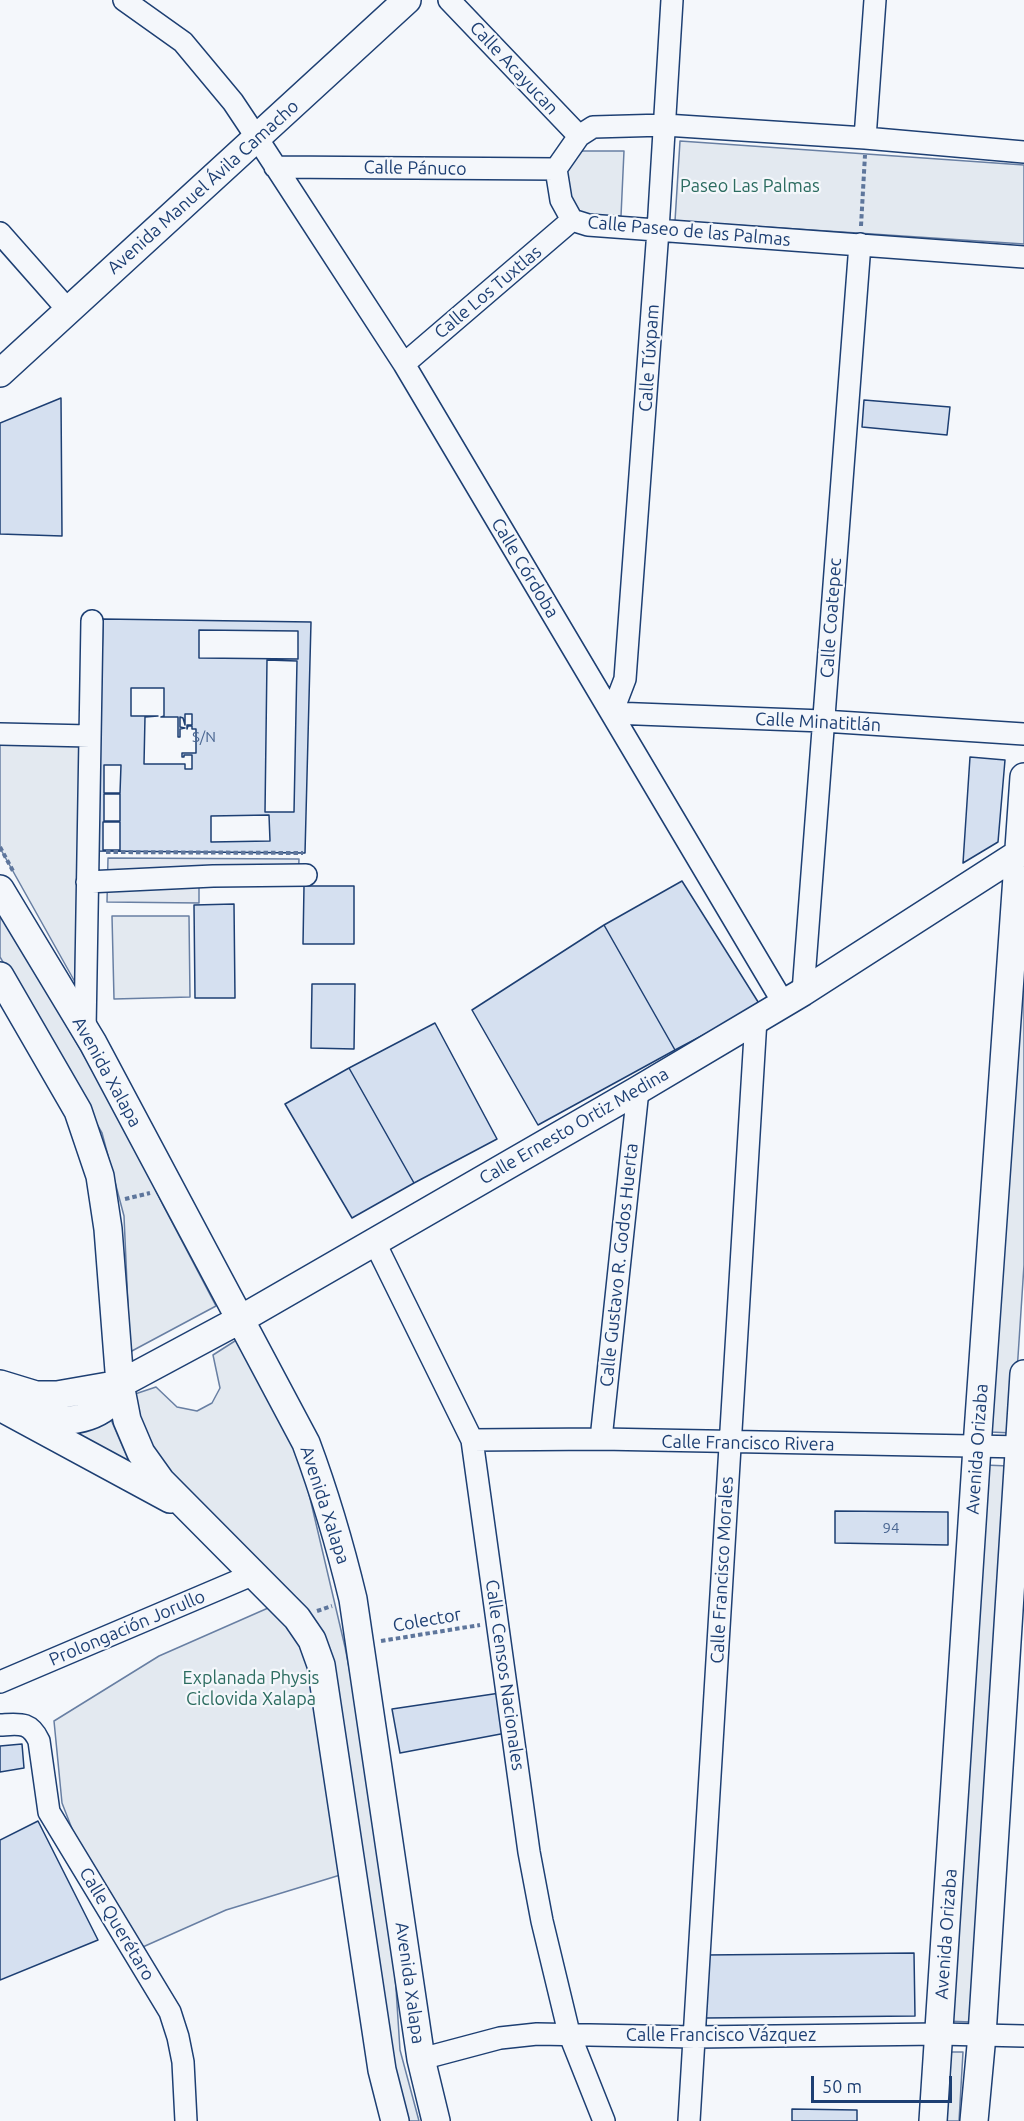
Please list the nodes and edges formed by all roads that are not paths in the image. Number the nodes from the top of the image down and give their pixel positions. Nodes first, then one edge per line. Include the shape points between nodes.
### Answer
1 (124, 0) edge
2 (407, 0) edge
3 (449, 0) edge
4 (672, 0) edge
5 (875, 0) edge
6 (665, 125) junction
7 (579, 136) junction
8 (257, 138) junction
9 (865, 138) junction
10 (1024, 152) edge
11 (275, 167) junction
12 (556, 170) junction
13 (572, 220) junction
14 (658, 230) junction
15 (0, 233) edge
16 (860, 244) junction
17 (1024, 257) edge
18 (68, 310) junction
19 (404, 364) junction
20 (0, 373) edge
21 (92, 621) dead end
22 (612, 713) junction
23 (823, 722) junction
24 (0, 734) edge
25 (1024, 734) edge
26 (90, 736) junction
27 (1024, 777) edge
28 (1021, 852) edge
29 (306, 876) road end
30 (87, 882) junction
31 (0, 889) edge
32 (0, 976) edge
33 (793, 998) junction
34 (756, 1019) junction
35 (85, 1030) junction
36 (638, 1090) junction
37 (374, 1241) junction
38 (241, 1319) junction
39 (1024, 1374) edge
40 (0, 1384) edge
41 (120, 1384) junction
42 (9, 1412) edge
43 (600, 1439) junction
44 (472, 1440) junction
45 (729, 1443) junction
46 (977, 1447) junction
47 (1021, 1448) edge
48 (191, 1510) junction
49 (254, 1574) junction
50 (0, 1682) edge
51 (0, 1725) edge
52 (569, 2033) junction
53 (939, 2034) junction
54 (982, 2035) junction
55 (1024, 2036) edge
56 (695, 2037) junction
57 (421, 2059) junction
58 (186, 2121) edge
59 (395, 2121) edge
60 (436, 2121) edge
61 (604, 2121) edge
62 (689, 2121) edge
63 (933, 2121) edge
64 (974, 2121) edge

1 - 8 street, Calle Córdoba via 183,42
2 - 8 main road, Avenida Manuel Ávila Camacho
3 - 7 street, Calle Acayucan
4 - 6 street, Calle Túxpam
5 - 9 street
6 - 7 street via 593,127
6 - 9 street
6 - 14 street, Calle Túxpam
7 - 12 street
8 - 11 street, Calle Córdoba
8 - 18 main road, Avenida Manuel Ávila Camacho
9 - 10 street
11 - 12 street, Calle Pánuco
11 - 19 street, Calle Córdoba
12 - 13 street, Calle Paseo de las Palmas via 561,200
13 - 14 street, Calle Paseo de las Palmas via 588,225
13 - 19 street, Calle Los Tuxtlas
14 - 16 street, Calle Paseo de las Palmas
14 - 22 street, Calle Túxpam via 625,679
15 - 18 street
16 - 17 street, Calle Paseo de las Palmas
16 - 23 street, Calle Coatepec
18 - 20 main road, Avenida Manuel Ávila Camacho
19 - 22 street, Calle Córdoba
21 - 26 street
22 - 23 street, Calle Minatitlán
22 - 33 street, Calle Córdoba
23 - 25 street, Calle Minatitlán
23 - 33 street, Calle Coatepec
24 - 26 street
26 - 30 street
27 - 28 main road, Avenida Orizaba
28 - 33 main road, Calle Ernesto Ortiz Medina
28 - 46 main road, Avenida Orizaba
29 - 30 street
30 - 35 street
31 - 35 main road, Avenida Xalapa
32 - 41 main road via 78,1111 100,1176
33 - 34 main road, Calle Ernesto Ortiz Medina
34 - 36 main road, Calle Ernesto Ortiz Medina
34 - 45 street, Calle Francisco Morales
35 - 38 main road, Avenida Xalapa
36 - 37 main road, Calle Ernesto Ortiz Medina
36 - 43 street, Calle Gustavo R. Godos Huerta
37 - 38 main road, Calle Ernesto Ortiz Medina
37 - 44 street, Calle Censos Nacionales
38 - 41 main road, Calle Ernesto Ortiz Medina
38 - 57 main road, Avenida Xalapa via 306,1443 327,1502 353,1599
39 - 47 main road
40 - 41 main road via 36,1395 57,1395
41 - 42 main road via 110,1403 94,1414 65,1421 40,1421
41 - 48 main road via 127,1420 141,1453 161,1481
42 - 48 main road
43 - 44 street, Calle Francisco Rivera
43 - 45 street, Calle Francisco Rivera
44 - 52 street, Calle Censos Nacionales via 529,1852
45 - 46 street, Calle Francisco Rivera
45 - 56 street, Calle Francisco Morales
46 - 47 street, Calle Francisco Rivera
46 - 53 main road, Avenida Orizaba
47 - 54 main road
48 - 49 main road
49 - 50 street, Prolongación Jorullo
49 - 59 main road via 297,1618 312,1640 321,1665 382,2070
51 - 58 street, Calle Querétaro via 23,1724 35,1731 49,1812 170,2012 183,2062
52 - 56 street, Calle Francisco Vázquez
52 - 57 street, Calle Francisco Vázquez via 500,2038
52 - 61 street, Calle Censos Nacionales
53 - 54 street, Calle Francisco Vázquez
53 - 56 street, Calle Francisco Vázquez
53 - 63 main road, Avenida Orizaba
54 - 55 street, Calle Francisco Vázquez
54 - 64 main road
56 - 62 street, Calle Francisco Morales
57 - 60 main road, Avenida Xalapa

